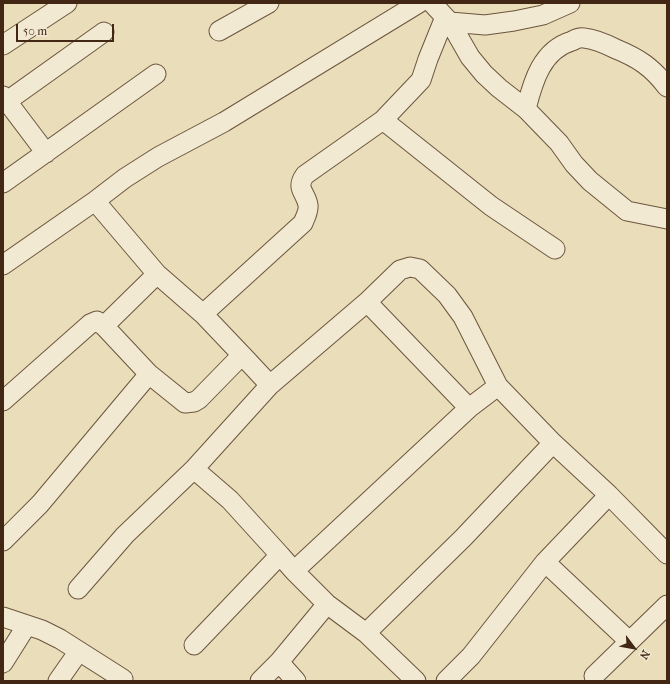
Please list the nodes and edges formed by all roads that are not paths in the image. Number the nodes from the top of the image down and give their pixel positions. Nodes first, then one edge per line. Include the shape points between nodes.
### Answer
1 (66, 3) edge
2 (270, 3) edge
3 (419, 3) edge
4 (432, 3) edge
5 (570, 3) edge
6 (448, 20) junction
7 (219, 31) dead end
8 (104, 32) dead end
9 (3, 46) edge
10 (156, 74) dead end
11 (667, 87) edge
12 (4, 100) edge
13 (526, 108) junction
14 (383, 120) junction
15 (46, 153) junction
16 (3, 183) edge
17 (95, 201) junction
18 (667, 220) edge
19 (555, 249) dead end
20 (3, 265) edge
21 (157, 274) junction
22 (367, 302) junction
23 (204, 314) junction
24 (104, 326) junction
25 (242, 355) junction
26 (149, 374) junction
27 (270, 385) junction
28 (498, 386) junction
29 (3, 400) edge
30 (469, 408) junction
31 (553, 443) junction
32 (194, 469) junction
33 (609, 495) junction
34 (3, 541) edge
35 (667, 554) edge
36 (280, 555) junction
37 (545, 562) junction
38 (294, 571) junction
39 (78, 589) dead end
40 (327, 604) junction
41 (667, 605) edge
42 (3, 617) edge
43 (27, 626) junction
44 (366, 633) junction
45 (629, 641) junction
46 (194, 645) dead end
47 (79, 651) junction
48 (280, 662) junction
49 (3, 663) edge
50 (594, 676) dead end
51 (123, 679) dead end
52 (58, 681) edge
53 (260, 681) edge
54 (296, 681) edge
55 (416, 681) edge
56 (446, 681) edge

1 - 9 street
2 - 7 street
3 - 17 street via 224,122 158,157
4 - 6 street
5 - 6 street via 543,15 514,21 485,24
6 - 13 street via 470,57 484,74
6 - 14 street via 428,59 421,80
8 - 12 street
10 - 15 street
11 - 13 street via 648,65 622,51 582,37 554,49 539,69
12 - 15 street
13 - 18 street via 559,143 574,164 627,211
14 - 19 street via 491,206
14 - 23 street via 305,175 300,187 308,204 303,223
15 - 16 street
17 - 20 street
17 - 21 street
21 - 23 street
21 - 24 street
22 - 27 street
22 - 28 street via 400,270 410,267 420,269 447,295 463,317
22 - 30 street
23 - 25 street
24 - 26 street
24 - 29 street via 97,321 90,324
25 - 26 street via 194,402 185,403
25 - 27 street
26 - 34 street via 40,504
27 - 32 street
28 - 30 street
28 - 31 street
30 - 38 street
31 - 33 street
31 - 44 street via 463,538
32 - 36 street via 230,500
32 - 39 street via 125,535
33 - 35 street
33 - 37 street
36 - 38 street
36 - 46 street
37 - 45 street
37 - 56 street via 471,656
38 - 40 street
40 - 44 street
40 - 48 street
41 - 45 street
42 - 43 street
43 - 47 street via 42,630
43 - 49 street
44 - 55 street
45 - 50 street
47 - 51 street
47 - 52 street
48 - 53 street
48 - 54 street

